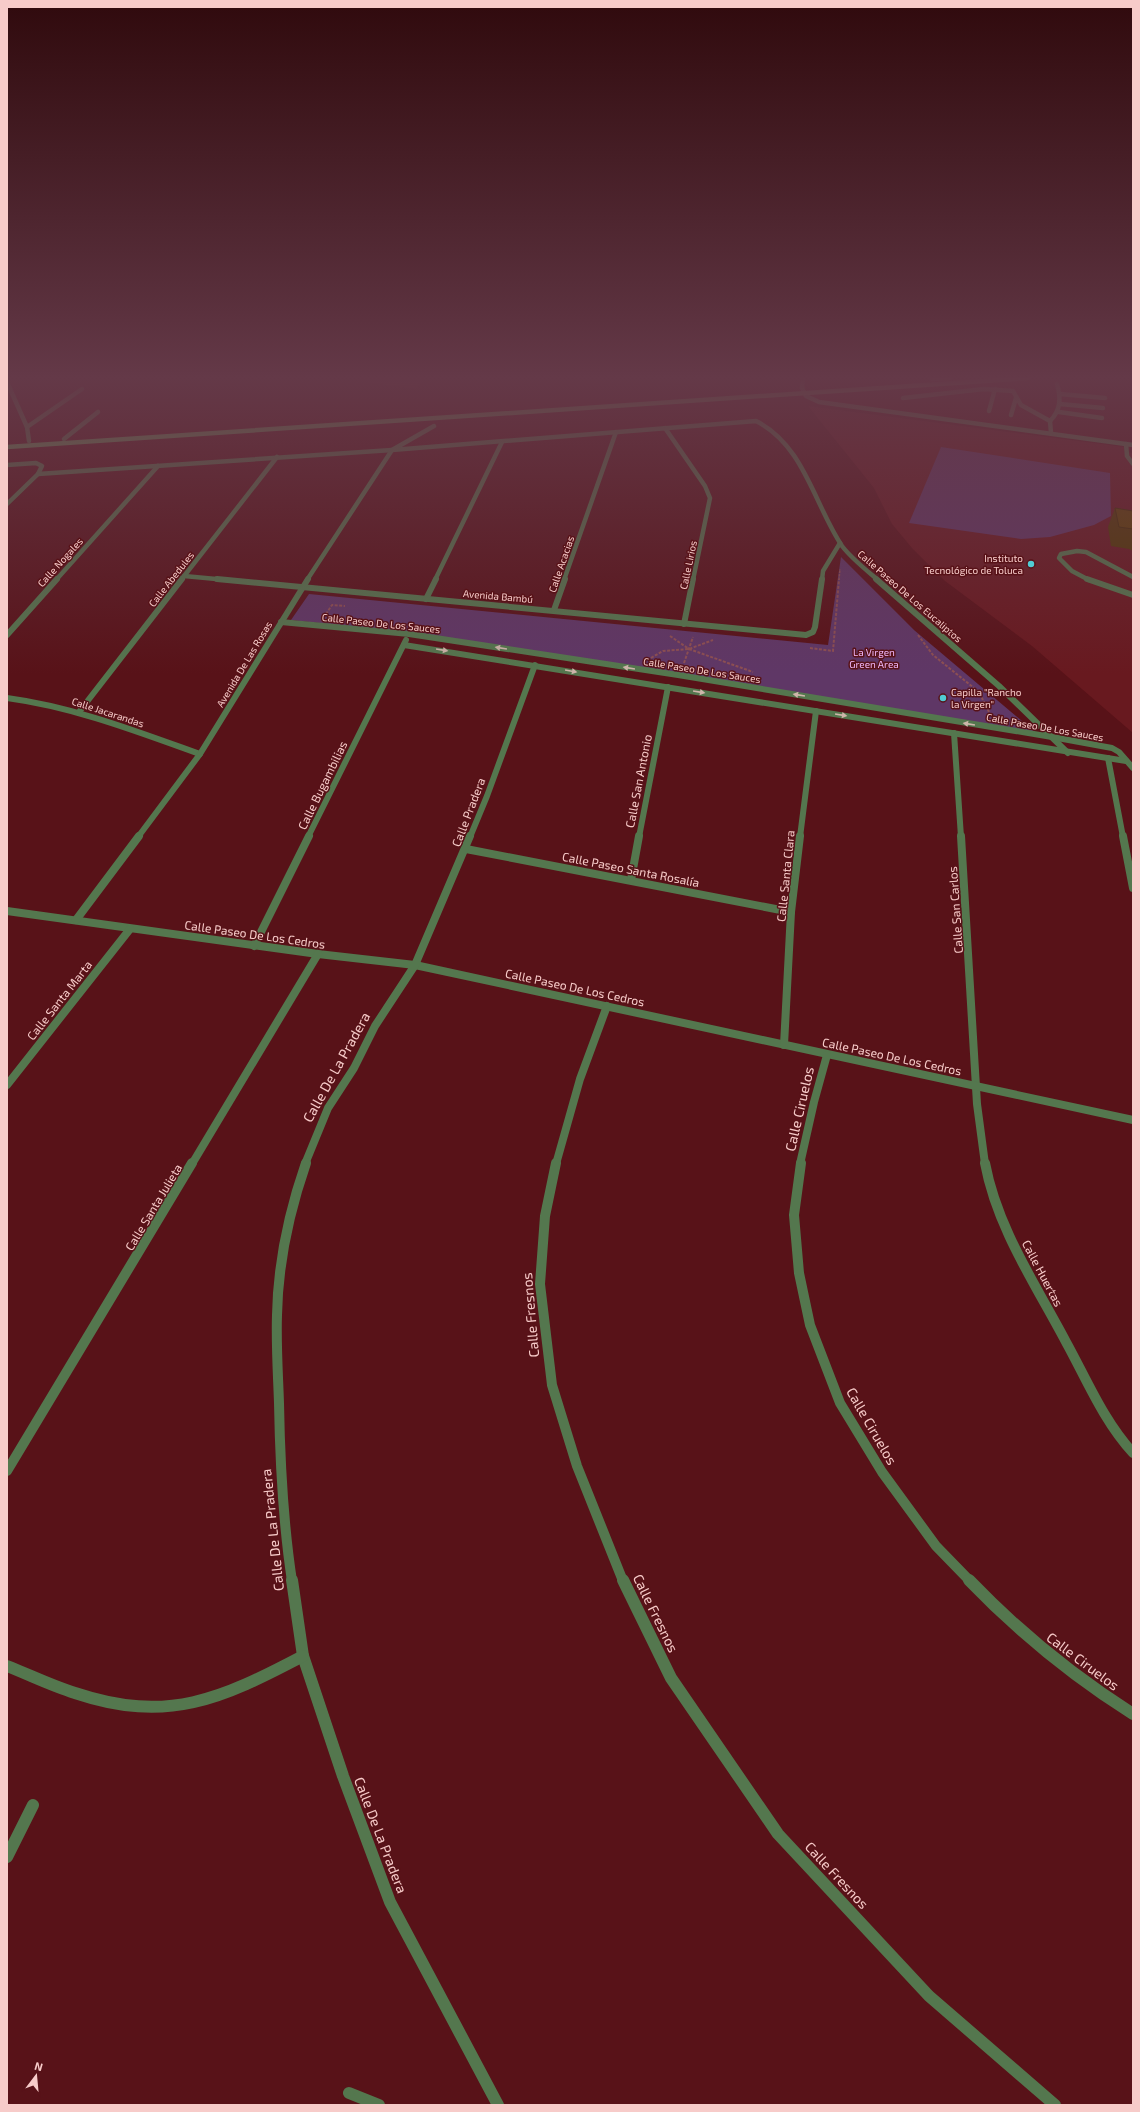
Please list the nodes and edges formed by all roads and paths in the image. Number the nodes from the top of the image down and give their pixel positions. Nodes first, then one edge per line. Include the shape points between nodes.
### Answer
1 (35, 477) edge
2 (149, 477) edge
3 (261, 477) edge
4 (375, 477) edge
5 (485, 477) edge
6 (600, 477) edge
7 (698, 477) edge
8 (806, 477) edge
9 (7, 504) edge
10 (840, 543) junction
11 (840, 565) dead end
12 (184, 576) junction
13 (1133, 577) edge
14 (302, 588) junction
15 (1133, 595) edge
16 (426, 599) junction
17 (348, 607) dead end
18 (554, 610) junction
19 (324, 617) dead end
20 (281, 622) junction
21 (684, 624) junction
22 (914, 630) dead end
23 (409, 634) junction
24 (7, 635) edge
25 (668, 635) dead end
26 (717, 638) dead end
27 (404, 645) junction
28 (810, 648) dead end
29 (689, 649) junction
30 (650, 658) dead end
31 (535, 665) junction
32 (757, 674) dead end
33 (668, 687) junction
34 (7, 698) edge
35 (816, 711) junction
36 (79, 712) junction
37 (983, 715) dead end
38 (954, 733) junction
39 (1052, 737) junction
40 (1068, 753) junction
41 (200, 754) junction
42 (1108, 758) junction
43 (1126, 761) junction
44 (1133, 768) edge
45 (466, 849) junction
46 (630, 880) junction
47 (1133, 888) edge
48 (7, 911) edge
49 (791, 912) junction
50 (76, 920) junction
51 (130, 929) junction
52 (254, 946) junction
53 (318, 954) junction
54 (415, 965) junction
55 (607, 1006) junction
56 (784, 1046) junction
57 (827, 1055) junction
58 (7, 1085) edge
59 (977, 1086) junction
60 (1133, 1120) edge
61 (1133, 1453) edge
62 (7, 1471) edge
63 (303, 1656) junction
64 (7, 1666) edge
65 (1133, 1714) edge
66 (33, 1805) dead end
67 (7, 1857) edge
68 (349, 2093) dead end
69 (379, 2105) edge
70 (498, 2105) edge
71 (1055, 2105) edge

1 - 9 street
2 - 24 street, Calle Nogales
3 - 12 street, Calle Abedules
4 - 14 street, Avenida De Las Rosas
5 - 16 street
6 - 18 street, Calle Acacias
7 - 21 street, Calle Lirios via 710,498
8 - 10 street, Calle Paseo De Los Eucaliptos
10 - 21 street, Avenida Bambú via 822,571 815,627 810,635
10 - 39 street, Calle Paseo De Los Eucaliptos via 873,577 999,686
11 - 28 path via 833,651
12 - 14 street, Avenida Bambú
12 - 36 street, Calle Abedules
13 - 15 street via 1086,552 1077,551 1059,558 1062,563 1082,576
14 - 16 street, Avenida Bambú
14 - 20 street, Avenida De Las Rosas
16 - 18 street, Avenida Bambú
17 - 19 path via 332,605
18 - 21 street, Avenida Bambú
20 - 23 street, Calle Paseo De Los Sauces
20 - 41 street, Avenida De Las Rosas
22 - 37 path via 933,655 979,692 990,715
23 - 27 street, Calle Bugambilias
39 -> 23 street, Calle Paseo De Los Sauces via 678,675
25 - 29 path
26 - 29 path
27 -> 31 street, Calle Paseo De Los Sauces
27 - 52 street, Calle Bugambilias
29 - 30 path via 663,651
29 - 32 path
31 -> 33 street, Calle Paseo De Los Sauces
31 - 45 street, Calle Pradera
33 -> 35 street, Calle Paseo De Los Sauces
33 - 46 street, Calle San Antonio
34 - 36 street, Calle Jacarandas
35 -> 38 street, Calle Paseo De Los Sauces
35 - 49 street, Calle Santa Clara
36 - 41 street, Calle Jacarandas
38 - 40 street, Calle Paseo De Los Sauces
38 - 59 street, Calle San Carlos
39 - 40 street, Calle Paseo De Los Eucaliptos
39 - 43 street, Calle Paseo De Los Sauces via 1117,751
40 - 42 street, Calle Paseo De Los Sauces
41 - 50 street, Avenida De Las Rosas
42 - 43 street, Calle Paseo De Los Sauces
42 - 47 street
43 - 44 street
45 - 46 street, Calle Paseo Santa Rosalía
45 - 54 street, Calle Pradera
46 - 49 street, Calle Paseo Santa Rosalía
48 - 50 street, Calle Paseo De Los Cedros
49 - 56 street, Calle Santa Clara
50 - 51 street, Calle Paseo De Los Cedros
51 - 52 street, Calle Paseo De Los Cedros
51 - 58 street, Calle Santa Marta
52 - 53 street, Calle Paseo De Los Cedros
53 - 54 street, Calle Paseo De Los Cedros
53 - 62 street, Calle Santa Julieta
54 - 55 street, Calle Paseo De Los Cedros
54 - 63 street, Calle De La Pradera via 375,1026 354,1068 328,1108 296,1192 284,1245 277,1314 280,1463 286,1543
55 - 56 street, Calle Paseo De Los Cedros
55 - 71 street, Calle Fresnos via 580,1079 560,1147 545,1216 540,1284 552,1385 577,1466 617,1568 671,1678 778,1834 929,1996
56 - 57 street, Calle Paseo De Los Cedros
57 - 59 street, Calle Paseo De Los Cedros
57 - 65 street, Calle Ciruelos via 799,1171 794,1215 799,1273 810,1325 840,1403 882,1472 936,1546 992,1604 1045,1651
59 - 60 street, Calle Paseo De Los Cedros
59 - 61 street, Calle Huertas via 983,1150 988,1178 999,1212 1102,1409 1123,1444
63 - 64 street via 262,1678 221,1695 180,1705 143,1708 82,1696
63 - 70 street, Calle De La Pradera via 343,1776 390,1902
66 - 67 street
68 - 69 street

